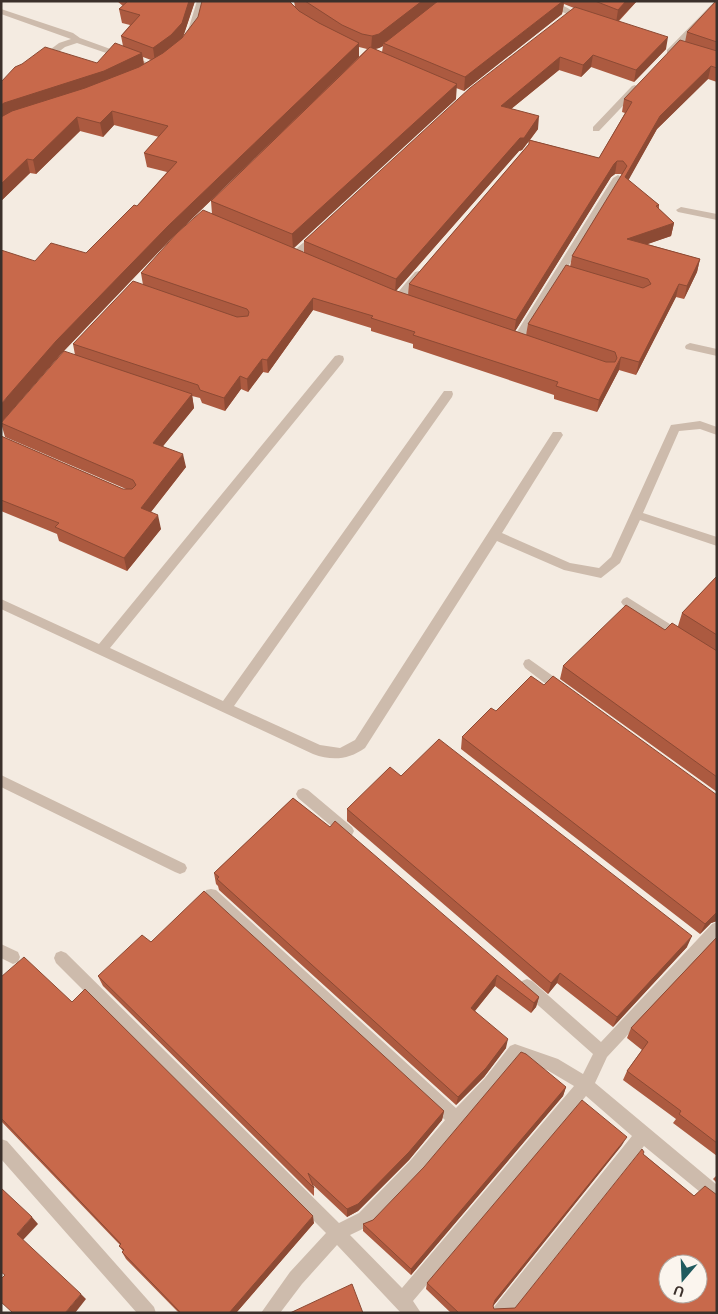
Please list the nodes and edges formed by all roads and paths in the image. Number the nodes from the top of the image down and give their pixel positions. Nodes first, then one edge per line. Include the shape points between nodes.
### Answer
1 (201, 1) edge
2 (541, 1) edge
3 (717, 4) edge
4 (1, 12) edge
5 (554, 29) edge
6 (77, 40) junction
7 (186, 41) edge
8 (662, 60) edge
9 (32, 67) edge
10 (155, 67) edge
11 (642, 81) edge
12 (596, 128) dead end
13 (618, 178) edge
14 (681, 210) dead end
15 (717, 217) edge
16 (322, 229) edge
17 (294, 255) edge
18 (423, 270) edge
19 (398, 298) edge
20 (500, 333) edge
21 (690, 346) dead end
22 (717, 353) edge
23 (339, 359) dead end
24 (448, 394) dead end
25 (717, 431) edge
26 (557, 435) dead end
27 (636, 515) junction
28 (494, 535) junction
29 (717, 542) edge
30 (627, 602) dead end
31 (1, 604) edge
32 (692, 644) edge
33 (101, 650) junction
34 (529, 664) dead end
35 (576, 699) edge
36 (226, 707) junction
37 (1, 781) edge
38 (303, 794) dead end
39 (356, 839) edge
40 (180, 868) dead end
41 (211, 895) edge
42 (717, 929) edge
43 (61, 958) dead end
44 (513, 974) edge
45 (602, 1052) junction
46 (586, 1084) junction
47 (456, 1119) junction
48 (643, 1135) junction
49 (1, 1146) edge
50 (717, 1195) edge
51 (337, 1233) junction
52 (402, 1301) junction
53 (148, 1313) edge
54 (269, 1313) edge
55 (414, 1313) edge
56 (500, 1313) edge

1 - 7 street via 192,34
2 - 5 street via 576,15
3 - 8 street
4 - 6 street
6 - 9 street via 62,45
6 - 10 street
11 - 12 street
13 - 20 street via 566,274 521,341
14 - 15 street
16 - 17 street
18 - 19 street
21 - 22 street
23 - 33 street
24 - 36 street
25 - 27 street via 700,426 675,428
26 - 28 street
27 - 28 street via 616,560 601,573 568,567
27 - 29 street
28 - 36 street via 360,744 350,752 337,754 318,750
30 - 32 street
31 - 33 street
33 - 36 street
34 - 35 street
37 - 40 street
38 - 39 street
41 - 47 street
42 - 45 street via 697,944
43 - 51 street
44 - 45 street
45 - 46 street
46 - 47 street via 536,1056 515,1051
46 - 48 street
46 - 52 street
47 - 51 street via 416,1167 365,1218
48 - 50 street
48 - 56 street
49 - 53 street
51 - 52 street
51 - 54 street
52 - 55 street

